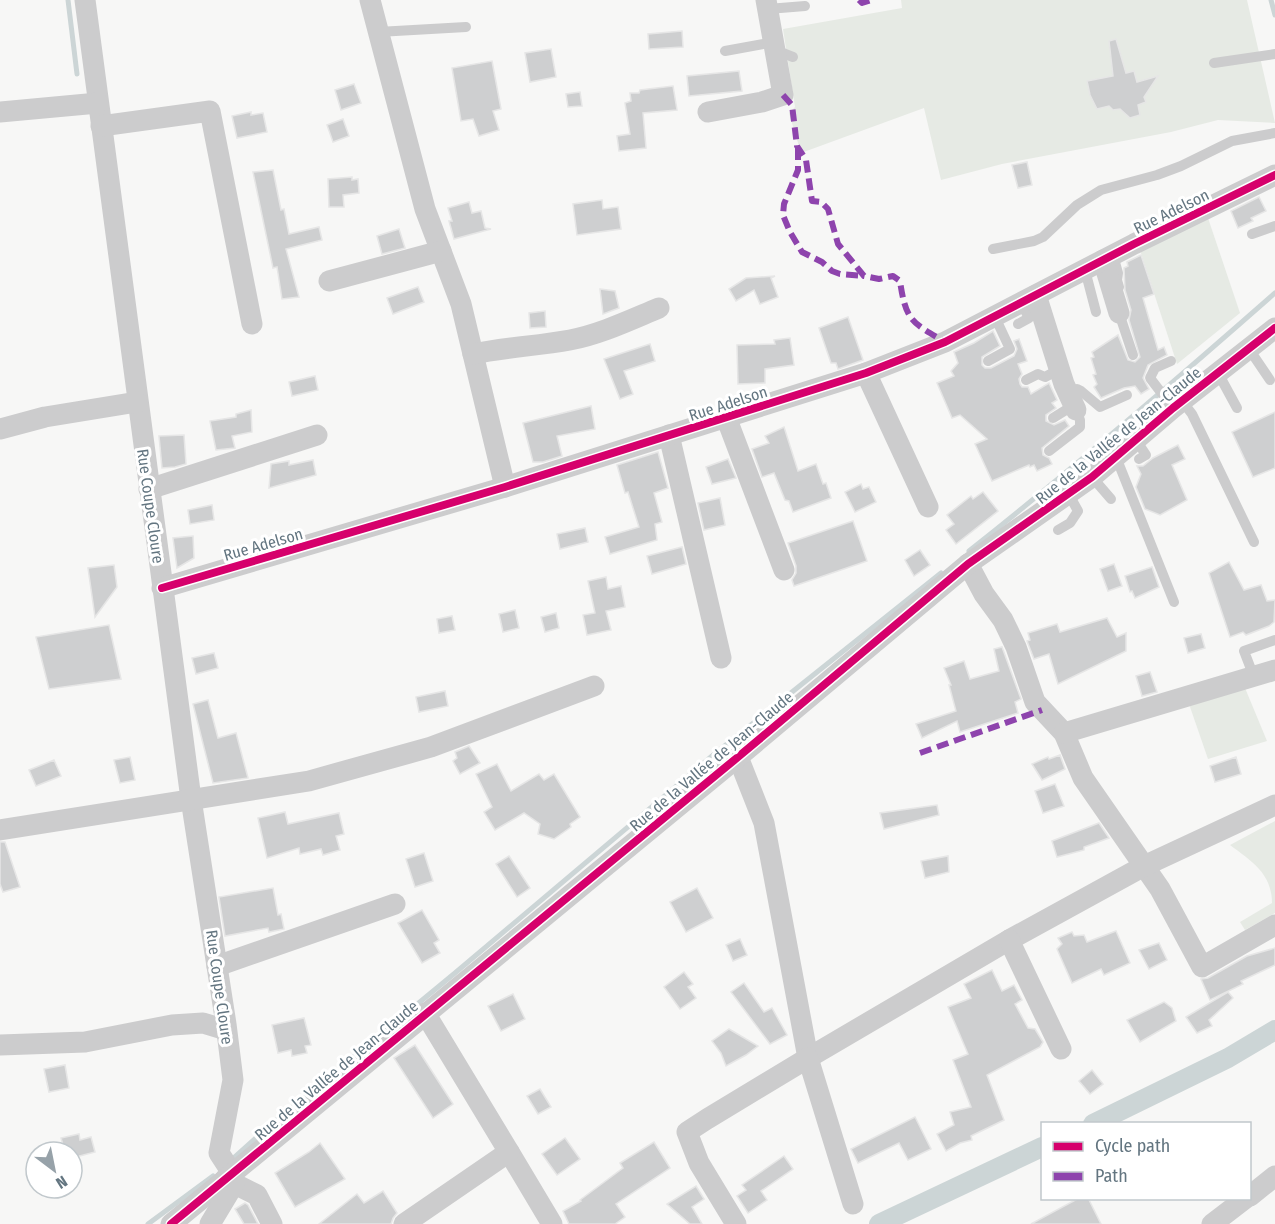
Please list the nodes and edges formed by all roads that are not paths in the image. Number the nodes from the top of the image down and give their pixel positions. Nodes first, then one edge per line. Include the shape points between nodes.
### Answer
1 (85, 0) edge
2 (370, 0) edge
3 (767, 5) edge
4 (805, 6) dead end
5 (466, 27) dead end
6 (378, 32) junction
7 (780, 49) junction
8 (725, 51) dead end
9 (1275, 54) edge
10 (1214, 63) dead end
11 (98, 103) junction
12 (0, 112) edge
13 (708, 112) dead end
14 (101, 126) junction
15 (1275, 133) edge
16 (1275, 175) edge
17 (1275, 226) edge
18 (1252, 234) dead end
19 (993, 249) dead end
20 (441, 250) junction
21 (1100, 262) junction
22 (329, 280) dead end
23 (1028, 299) junction
24 (659, 308) dead end
25 (1122, 308) joint
26 (1096, 312) dead end
27 (995, 317) junction
28 (252, 324) dead end
29 (1018, 324) dead end
30 (1275, 328) edge
31 (1249, 349) junction
32 (473, 354) junction
33 (1133, 355) dead end
34 (988, 361) dead end
35 (1170, 362) dead end
36 (1060, 369) junction
37 (866, 373) junction
38 (1218, 373) junction
39 (1026, 380) dead end
40 (1270, 380) dead end
41 (1127, 395) dead end
42 (137, 402) junction
43 (1073, 402) junction
44 (1174, 403) junction
45 (1237, 408) dead end
46 (726, 417) junction
47 (1053, 418) dead end
48 (0, 429) edge
49 (317, 435) dead end
50 (669, 435) junction
51 (1049, 452) dead end
52 (1115, 459) junction
53 (1092, 477) junction
54 (505, 487) junction
55 (149, 489) junction
56 (1068, 494) junction
57 (1111, 499) dead end
58 (928, 507) dead end
59 (1058, 530) dead end
60 (1254, 542) dead end
61 (968, 564) junction
62 (784, 570) dead end
63 (162, 588) junction
64 (1174, 602) dead end
65 (1275, 640) edge
66 (721, 658) dead end
67 (1275, 670) edge
68 (1254, 676) junction
69 (594, 686) dead end
70 (1064, 733) junction
71 (738, 757) junction
72 (191, 799) junction
73 (1275, 805) edge
74 (0, 830) edge
75 (1144, 866) junction
76 (395, 904) dead end
77 (1275, 925) edge
78 (1009, 940) junction
79 (217, 966) junction
80 (425, 1013) junction
81 (226, 1030) junction
82 (0, 1045) edge
83 (1061, 1049) dead end
84 (808, 1058) junction
85 (509, 1152) junction
86 (228, 1172) junction
87 (1275, 1176) edge
88 (1251, 1195) edge
89 (1243, 1200) edge
90 (853, 1204) dead end
91 (171, 1224) edge
92 (210, 1224) edge
93 (272, 1224) edge
94 (404, 1224) edge
95 (552, 1224) edge
96 (736, 1224) edge
97 (1212, 1224) edge

1 - 11 street, Rue Coupe Cloure
2 - 6 street
3 - 4 lane
3 - 7 street
5 - 6 lane
6 - 20 street via 425,209
7 - 8 lane
7 - 13 street via 783,95
9 - 10 lane
11 - 12 street
11 - 14 street, Rue Coupe Cloure
14 - 28 street via 210,111
14 - 42 street, Rue Coupe Cloure
15 - 19 lane via 1232,141 1165,172 1101,190 1042,237
16 - 21 street, Rue Adelson
17 - 18 lane
20 - 22 street
20 - 32 street via 461,304
21 - 23 street, Rue Adelson
21 - 25 street
21 - 26 lane
23 - 27 street, Rue Adelson
23 - 29 lane via 1029,318
23 - 36 street
24 - 32 street via 570,340
25 - 33 lane
27 - 34 lane via 1010,349
27 - 37 street, Rue Adelson via 945,342
30 - 31 street, Rue de la Vallée de Jean-Claude
31 - 38 street, Rue de la Vallée de Jean-Claude
31 - 40 lane
32 - 54 street
35 - 44 lane via 1155,368 1150,378
36 - 39 lane via 1046,377 1038,374
36 - 43 street
37 - 46 street, Rue Adelson
37 - 58 street
38 - 44 street, Rue de la Vallée de Jean-Claude
38 - 45 lane
41 - 43 lane via 1101,407 1077,389
42 - 48 street via 45,417
42 - 55 street, Rue Coupe Cloure
43 - 47 lane
43 - 51 lane via 1080,427
44 - 52 street, Rue de la Vallée de Jean-Claude via 1138,450
44 - 60 lane via 1192,414
46 - 50 street, Rue Adelson
46 - 62 street
49 - 55 street
50 - 54 street, Rue Adelson
50 - 66 street
52 - 53 street, Rue de la Vallée de Jean-Claude
52 - 64 lane
53 - 56 street, Rue de la Vallée de Jean-Claude
53 - 57 lane
54 - 63 street, Rue Adelson
55 - 63 street, Rue Coupe Cloure
56 - 59 lane via 1078,511 1070,523
56 - 61 street, Rue de la Vallée de Jean-Claude
61 - 70 street via 1003,620 1035,702
61 - 71 street, Rue de la Vallée de Jean-Claude
63 - 72 street, Rue Coupe Cloure
65 - 68 lane via 1244,651
67 - 68 street
68 - 70 street
69 - 72 street via 420,750 309,781
70 - 75 street via 1083,778
71 - 80 street, Rue de la Vallée de Jean-Claude
71 - 84 street via 764,824
72 - 74 street
72 - 79 street, Rue Coupe Cloure
73 - 75 street
75 - 77 street via 1202,967
75 - 78 street
76 - 79 street
78 - 83 street
78 - 84 street
79 - 81 street, Rue Coupe Cloure
80 - 85 street
80 - 86 street, Rue de la Vallée de Jean-Claude
81 - 82 street via 203,1023 172,1025 85,1042
81 - 86 street, Rue Coupe Cloure via 232,1080
84 - 90 street
84 - 96 street via 687,1132 699,1163
85 - 94 street
85 - 95 street
86 - 91 street, Rue de la Vallée de Jean-Claude
86 - 92 street
86 - 93 street via 257,1195
87 - 88 street
89 - 97 street

